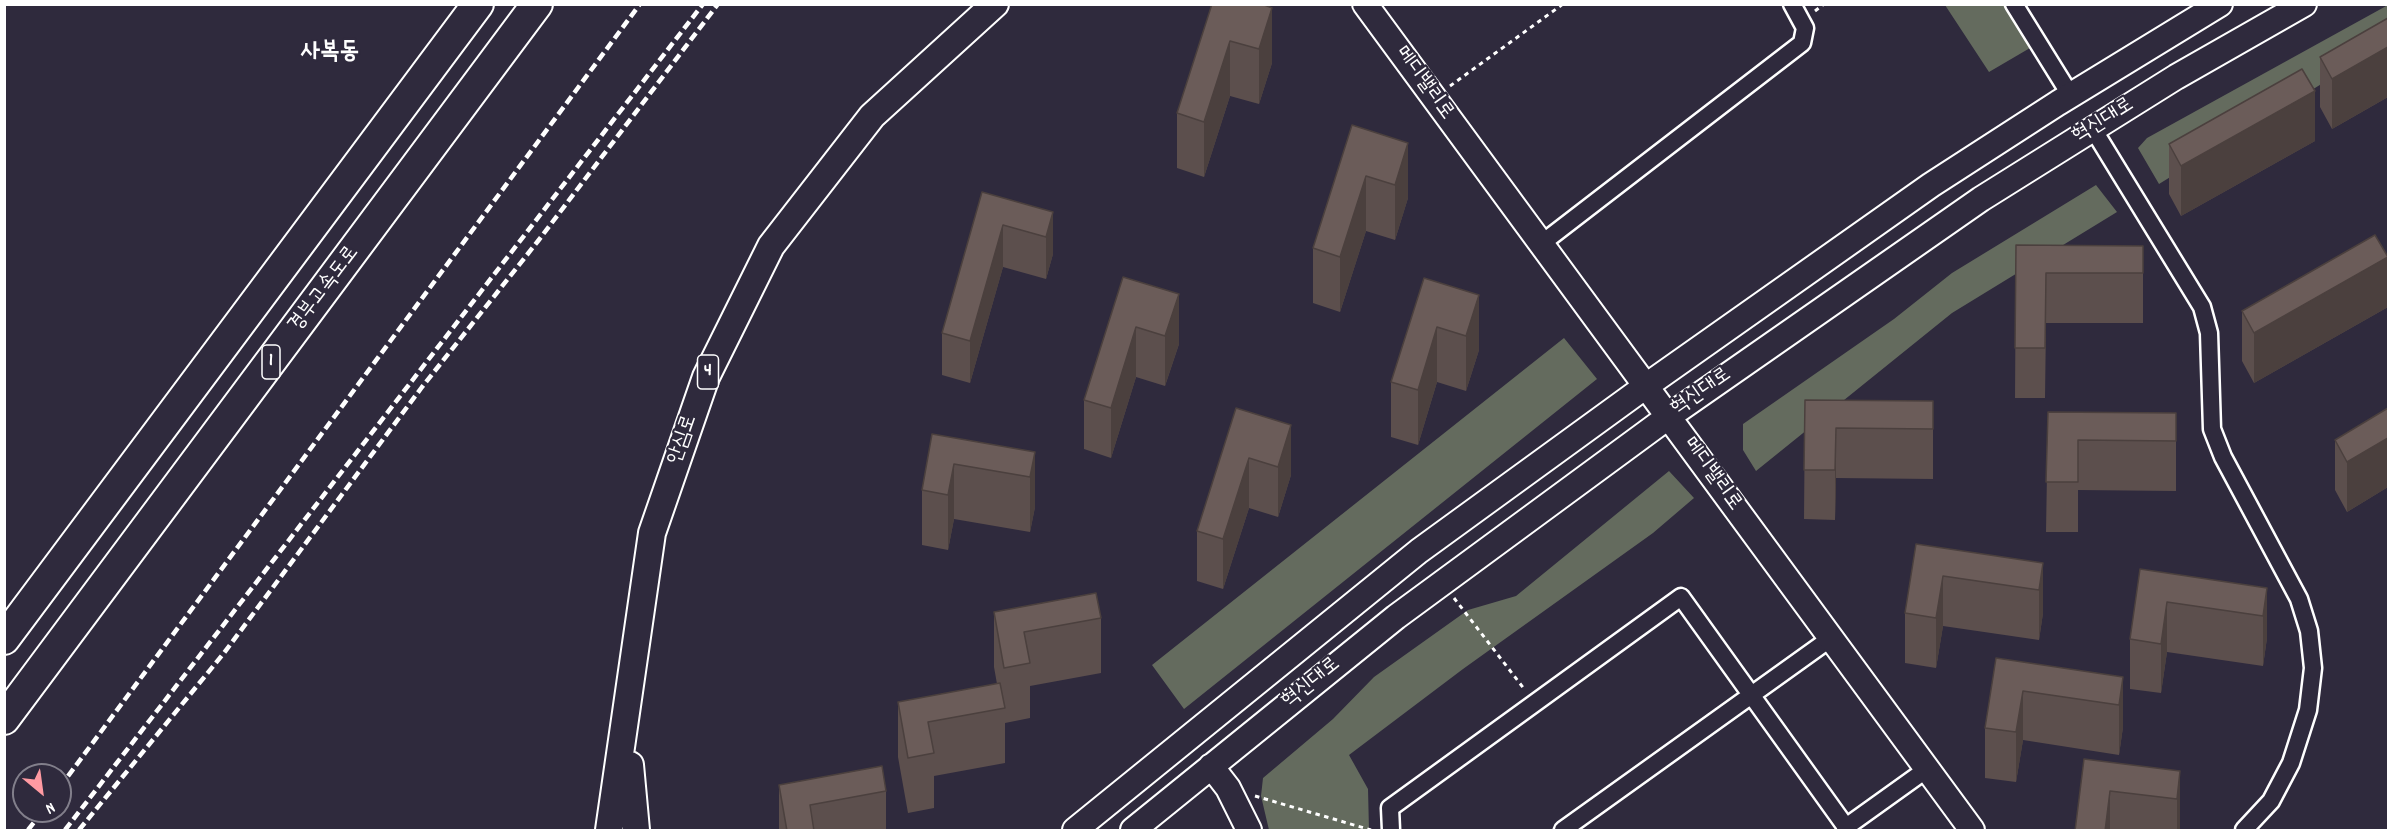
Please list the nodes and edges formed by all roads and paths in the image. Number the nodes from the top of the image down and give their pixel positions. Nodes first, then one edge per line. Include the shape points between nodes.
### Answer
1 (478, 4) edge
2 (537, 4) edge
3 (995, 4) edge
4 (1365, 4) edge
5 (1563, 4) edge
6 (1792, 4) edge
7 (2014, 4) edge
8 (2220, 4) edge
9 (2304, 4) edge
10 (2071, 96) junction
11 (1433, 98) junction
12 (2093, 129) junction
13 (1541, 244) junction
14 (1646, 386) junction
15 (1668, 417) junction
16 (1442, 583) junction
17 (1831, 638) junction
18 (4, 639) edge
19 (1753, 694) junction
20 (628, 704) junction
21 (1535, 704) junction
22 (4, 719) edge
23 (1211, 766) junction
24 (1927, 769) junction
25 (1228, 788) junction
26 (1846, 829) edge
27 (609, 831) edge
28 (636, 831) edge
29 (1076, 831) edge
30 (1133, 831) edge
31 (1249, 831) edge
32 (1371, 831) edge
33 (1391, 831) edge
34 (1563, 831) edge
35 (1972, 831) edge
36 (2244, 831) edge

1 - 18 highway, 1
2 - 22 highway, 경부고속도로 / 1
3 - 20 main road, 안심로 / 4 via 872,116 771,246 706,377 652,533
4 - 11 main road, 메디밸리로
5 - 11 path
6 - 13 street via 1805,28 1802,43
7 - 10 street
8 - 10 main road
9 - 12 main road, 혁신대로
10 - 14 main road via 1931,185
11 - 13 main road, 메디밸리로
12 - 15 main road, 혁신대로 via 1981,199
12 - 36 street via 2202,307 2209,333 2212,429 2223,458 2299,599 2309,631 2313,668 2308,710 2298,742 2271,801
13 - 14 main road, 메디밸리로
14 - 15 main road, 메디밸리로
14 - 29 main road via 1419,551
15 - 16 main road, 혁신대로
15 - 17 main road, 메디밸리로
16 - 21 path
16 - 23 main road, 혁신대로
17 - 19 street
17 - 24 main road, 메디밸리로
19 - 21 street via 1681,597
19 - 26 street
19 - 34 street
20 - 27 main road, 안심로 / 4
20 - 28 main road
21 - 33 street via 1390,808
23 - 25 main road
23 - 30 main road, 혁신대로
24 - 26 street
24 - 35 main road, 메디밸리로
25 - 31 main road
25 - 32 path

